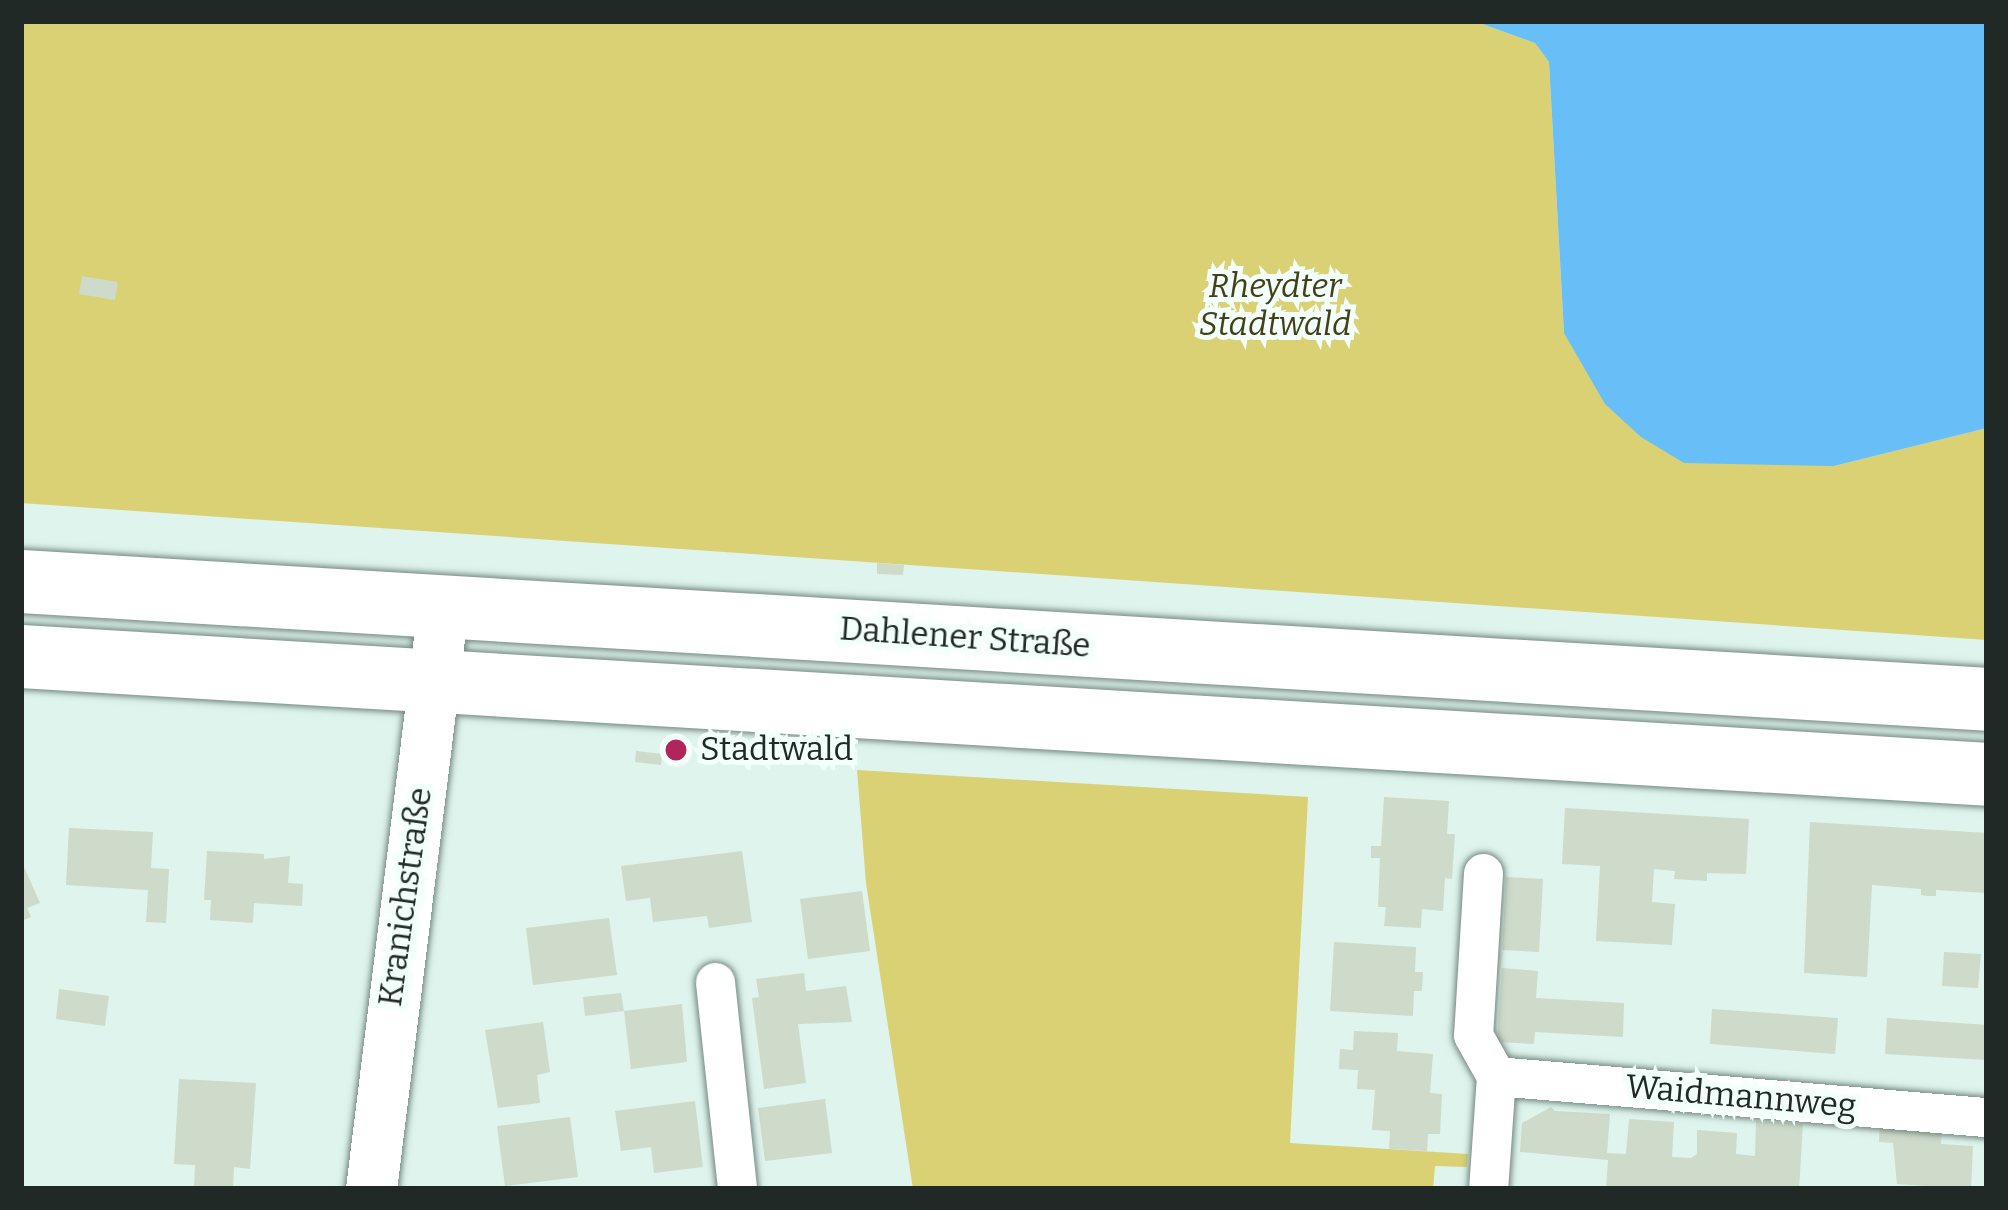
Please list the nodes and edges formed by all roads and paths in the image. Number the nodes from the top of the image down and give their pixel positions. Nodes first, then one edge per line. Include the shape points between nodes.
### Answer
1 (21, 580) edge
2 (443, 606) junction
3 (21, 656) edge
4 (438, 682) junction
5 (1909, 694) junction
6 (1987, 699) edge
7 (1855, 766) junction
8 (1987, 774) edge
9 (1483, 872) dead end
10 (715, 982) dead end
11 (1496, 1076) junction
12 (1987, 1118) edge
13 (371, 1189) edge
14 (737, 1189) edge
15 (1488, 1189) edge

1 - 2 main road, Dahlener Straße
2 - 4 street, Kranichstraße
2 - 5 main road, Dahlener Straße
3 - 4 main road
4 - 7 main road
4 - 13 street, Kranichstraße
5 - 6 main road, Dahlener Straße
5 - 7 main road via 1871,729
7 - 8 main road
9 - 11 street via 1473,1035
10 - 14 street
11 - 12 street, Waidmannweg
11 - 15 street

